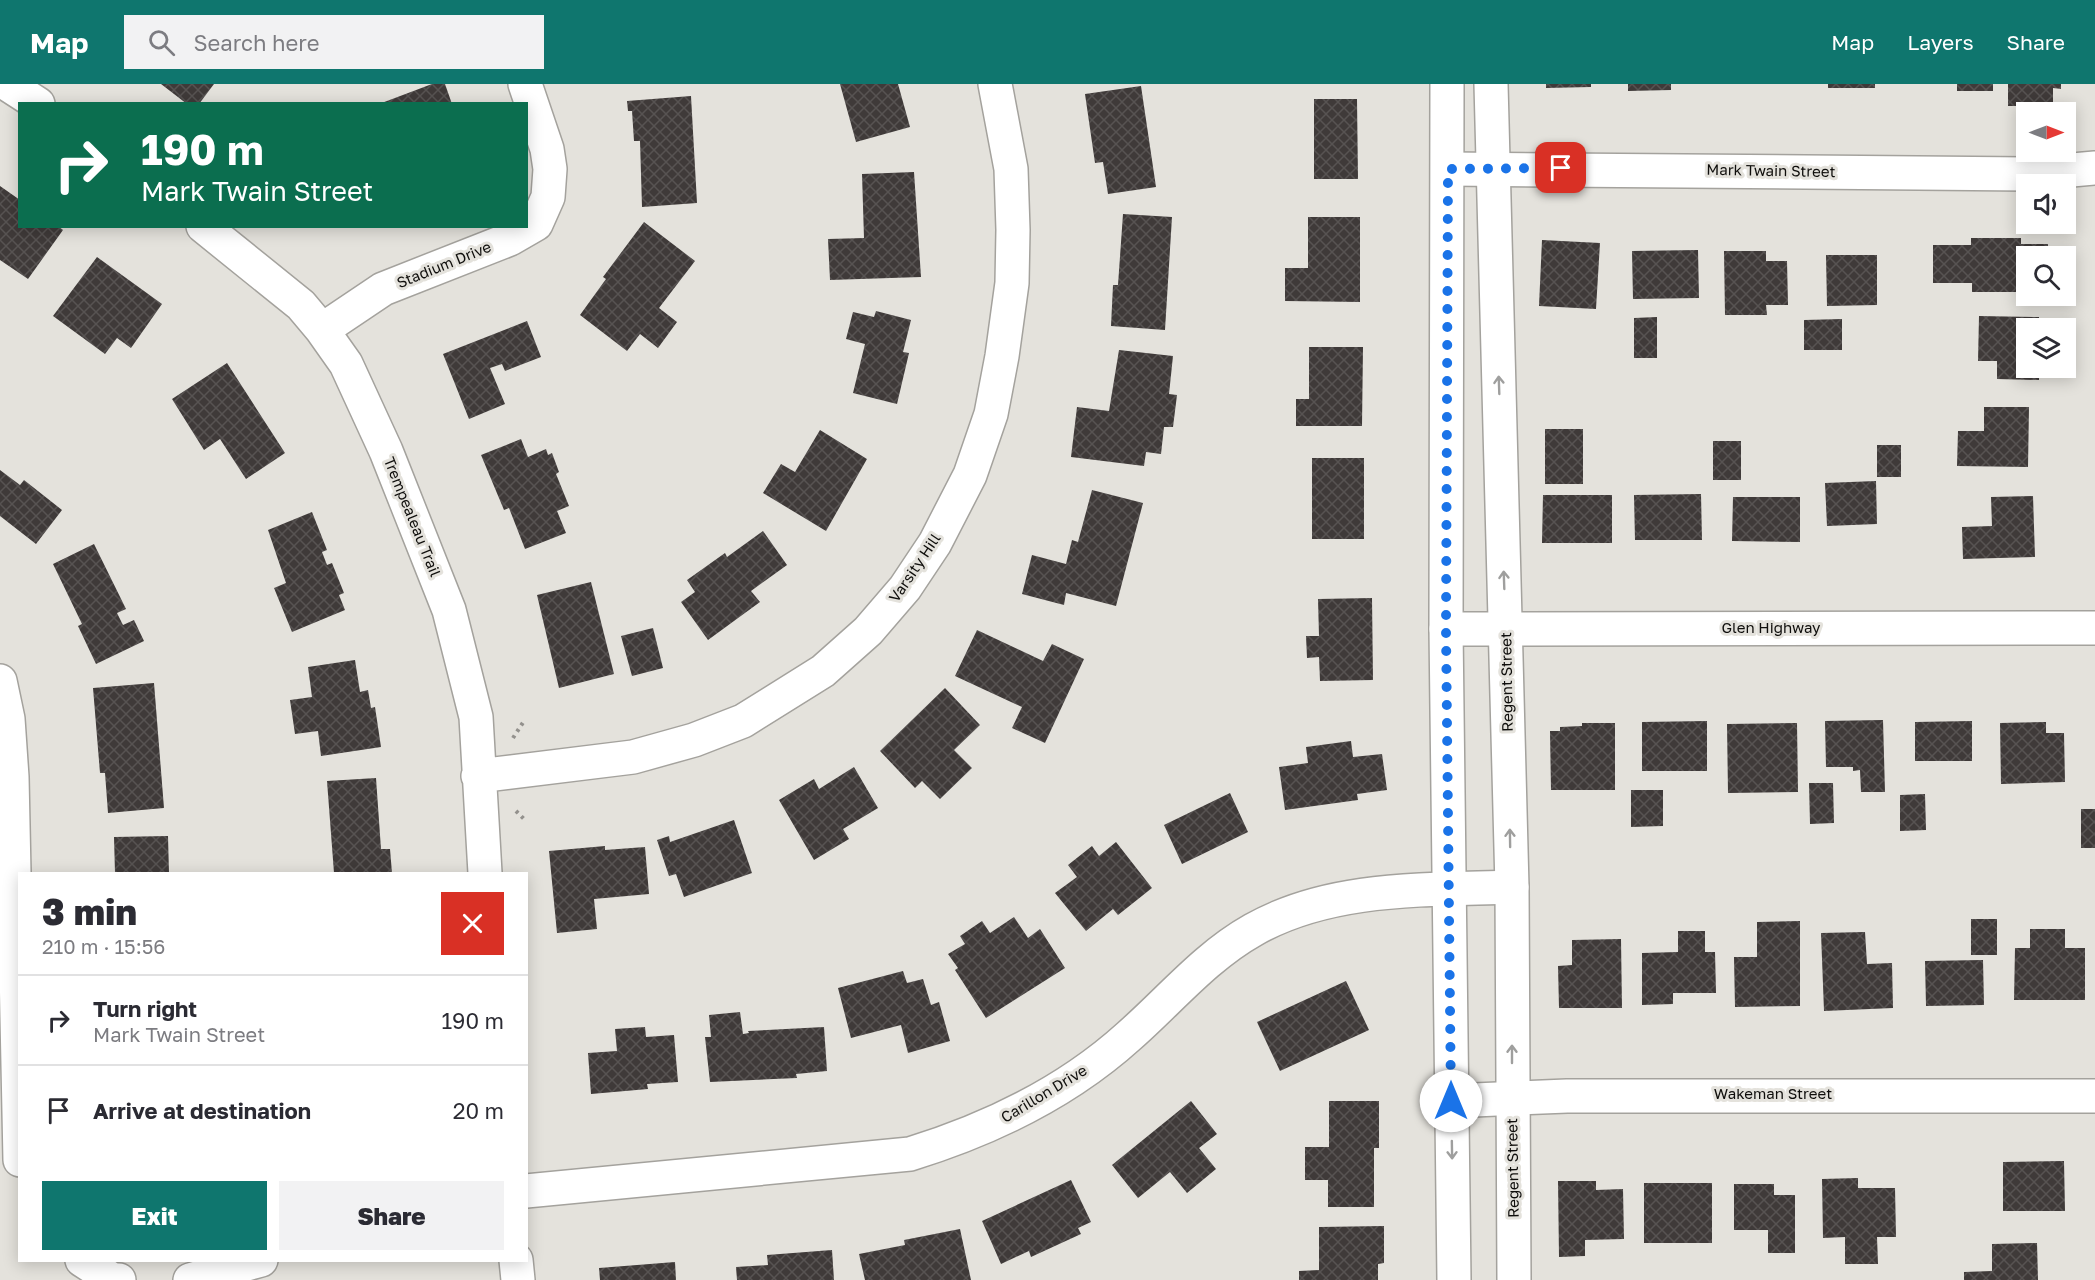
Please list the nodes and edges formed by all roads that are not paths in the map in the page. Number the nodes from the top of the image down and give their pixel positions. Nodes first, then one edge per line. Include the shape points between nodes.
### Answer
1 (7, 84) edge
2 (525, 84) edge
3 (995, 84) edge
4 (1447, 84) edge
5 (1491, 84) edge
6 (35, 102) edge
7 (1492, 168) junction
8 (2095, 168) edge
9 (1448, 169) junction
10 (205, 228) edge
11 (322, 330) junction
12 (2095, 628) edge
13 (1446, 629) junction
14 (1506, 629) junction
15 (0, 681) edge
16 (478, 776) junction
17 (485, 872) edge
18 (1512, 887) junction
19 (1449, 889) junction
20 (18, 1064) edge
21 (2095, 1096) edge
22 (1512, 1097) junction
23 (1451, 1101) junction
24 (528, 1191) edge
25 (85, 1262) edge
26 (254, 1262) edge
27 (516, 1262) edge
28 (118, 1280) edge
29 (190, 1280) edge
30 (518, 1280) edge
31 (1454, 1280) edge
32 (1514, 1280) edge

1 - 6 street
2 - 11 street, Stadium Drive via 550,169 548,197 536,224 510,239 383,290
3 - 16 street, Varsity Hill via 1011,169 1013,230 1012,283 992,414 970,475 935,543 905,588 868,631 823,671 743,721 633,758
4 - 9 street
5 - 7 street, Regent Street
7 - 8 street, Mark Twain Street via 2028,174
7 - 9 street, Mark Twain Street
14 -> 7 street, Regent Street
9 - 13 street
10 - 11 street, Trempealeau Trail via 301,305
11 - 16 street, Trempealeau Trail via 346,364 386,451 449,610 476,717
12 - 14 street, Glen Highway
13 - 14 street, Glen Highway
13 - 19 street
18 -> 14 street, Regent Street
15 - 20 street via 8,719 12,777
16 - 17 street, Trempealeau Trail
18 - 19 street, Carillon Drive
22 -> 18 street, Regent Street
19 - 23 street
19 - 24 street, Carillon Drive via 1355,896 1297,910 1254,929 1178,987 1129,1036 1072,1081 1010,1117 961,1138 910,1154
21 - 22 street, Wakeman Street
22 - 23 street, Wakeman Street
22 - 32 street, Regent Street
23 -> 31 street
25 - 28 street
26 - 29 street
27 - 30 street

